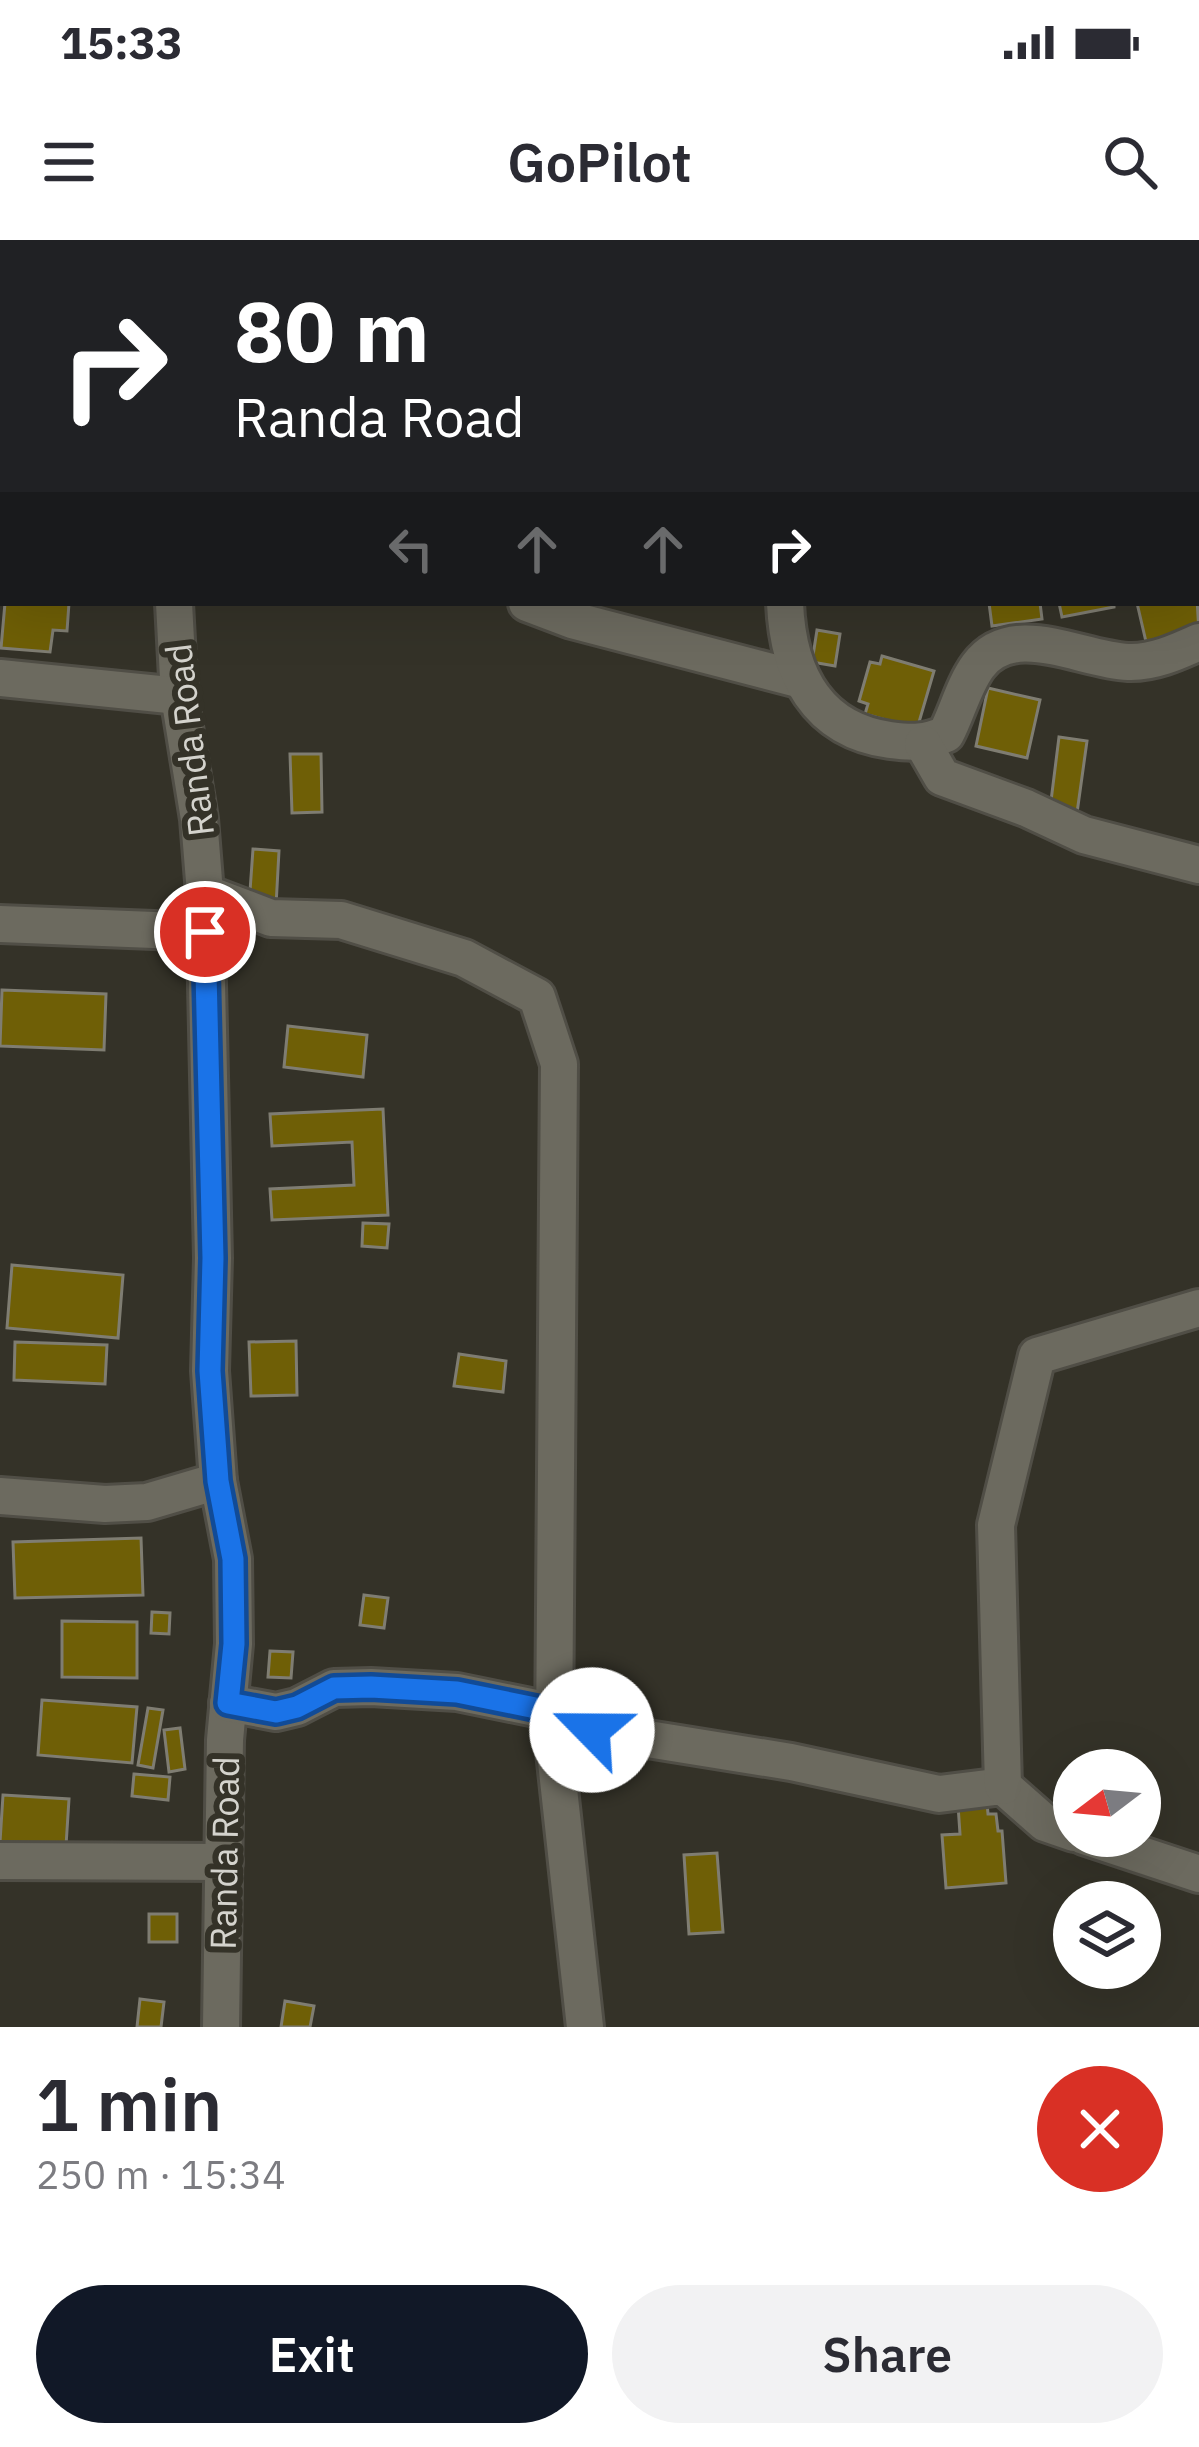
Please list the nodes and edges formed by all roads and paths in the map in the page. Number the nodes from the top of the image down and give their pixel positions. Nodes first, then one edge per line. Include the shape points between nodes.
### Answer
1 (174, 606) edge
2 (535, 606) edge
3 (784, 606) edge
4 (1199, 642) edge
5 (0, 678) edge
6 (802, 680) junction
7 (179, 696) junction
8 (923, 744) junction
9 (1199, 866) edge
10 (205, 893) junction
11 (0, 924) edge
12 (205, 932) junction
13 (1199, 1308) edge
14 (218, 1481) junction
15 (0, 1496) edge
16 (228, 1703) junction
17 (555, 1718) junction
18 (1003, 1786) junction
19 (1053, 1826) edge
20 (1148, 1857) edge
21 (0, 1861) edge
22 (224, 1862) junction
23 (1199, 1874) edge
24 (221, 2027) edge
25 (585, 2027) edge

1 - 7 street, Randa Road
2 - 6 street
3 - 6 street
4 - 8 street via 1129,662 1020,642 997,649 977,667 946,734
5 - 7 street
6 - 8 street via 827,716 859,736
7 - 10 street, Randa Road
8 - 9 street via 942,776 1084,835
10 - 12 street, Randa Road
10 - 17 street via 271,918 341,920 464,958 537,997 559,1064
11 - 12 street
12 - 14 street, Randa Road
13 - 18 street via 1037,1356 996,1525
14 - 15 street via 147,1502
14 - 16 street, Randa Road via 233,1559
16 - 17 street via 276,1712 334,1688 371,1687 457,1692
16 - 22 street, Randa Road
17 - 18 street via 939,1794
17 - 25 street
18 - 19 street
20 - 23 street
21 - 22 street
22 - 24 street, Randa Road

